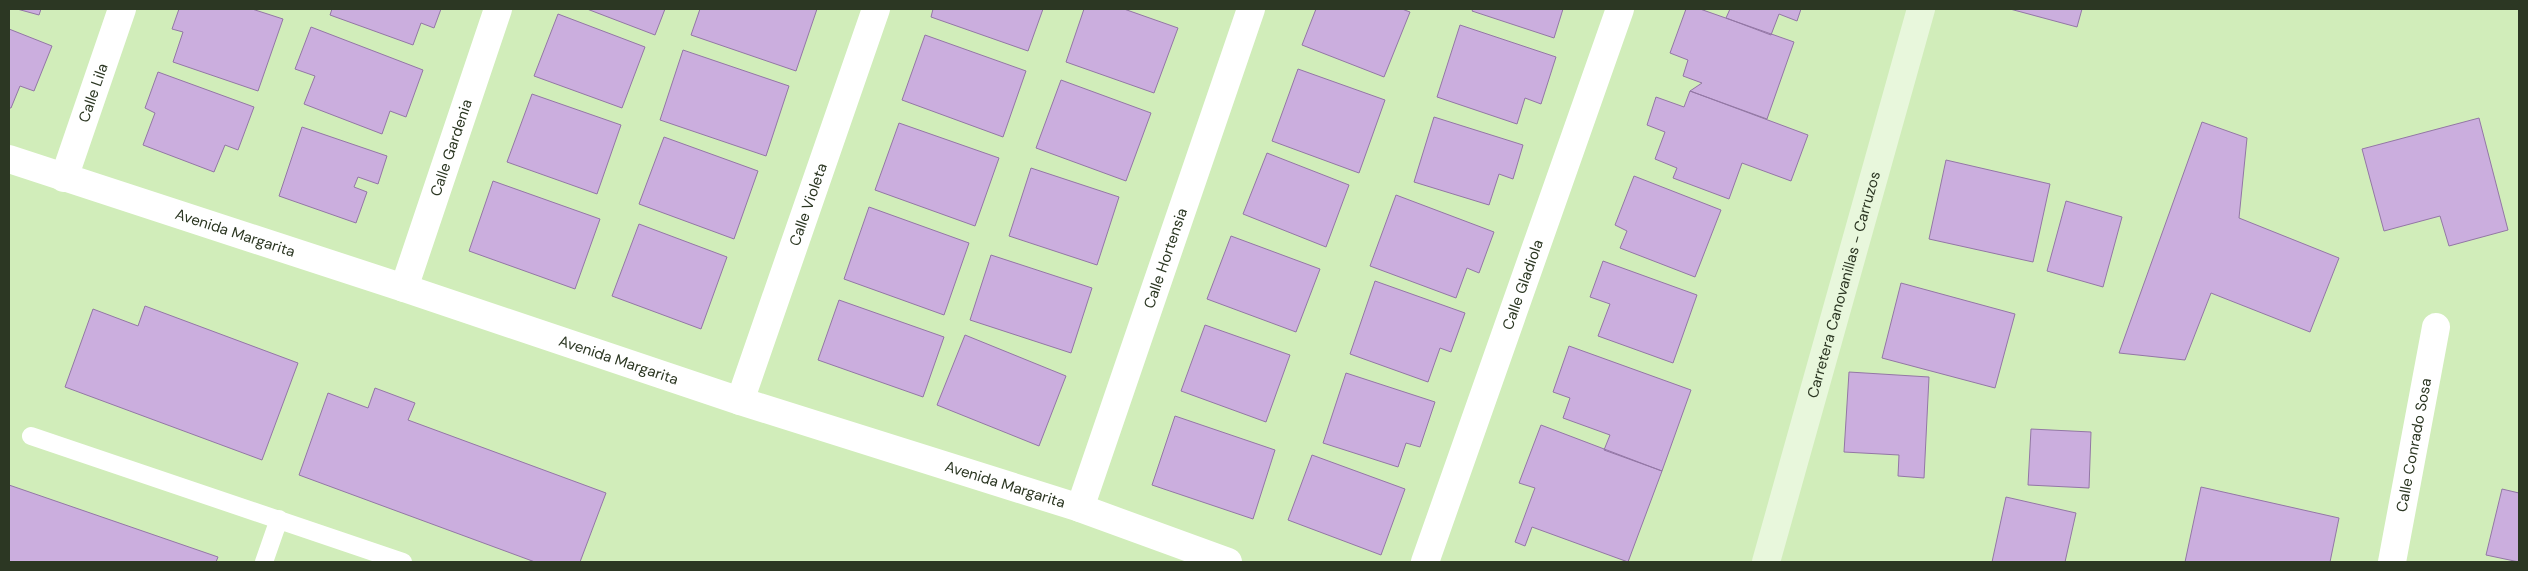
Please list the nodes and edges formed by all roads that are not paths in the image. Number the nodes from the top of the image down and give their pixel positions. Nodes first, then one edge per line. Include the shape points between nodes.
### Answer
1 (122, 9) edge
2 (498, 9) edge
3 (876, 9) edge
4 (1252, 9) edge
5 (1620, 9) edge
6 (1921, 9) edge
7 (9, 159) edge
8 (64, 178) junction
9 (404, 288) junction
10 (2436, 327) dead end
11 (740, 401) junction
12 (32, 436) dead end
13 (1080, 508) junction
14 (279, 519) junction
15 (264, 562) edge
16 (403, 562) edge
17 (1228, 562) edge
18 (1425, 562) edge
19 (1766, 562) edge
20 (2392, 562) edge

1 - 8 street, Calle Lila
2 - 9 street, Calle Gardenia
3 - 11 street, Calle Violeta
4 - 13 street, Calle Hortensia
5 - 18 street, Calle Gladiola
6 - 19 street, Carretera Canovanillas - Carruzos
7 - 8 street, Avenida Margarita
8 - 9 street, Avenida Margarita
9 - 11 street, Avenida Margarita
10 - 20 street, Calle Conrado Sosa
11 - 13 street, Avenida Margarita
12 - 14 lane
13 - 17 street, Avenida Margarita
14 - 15 lane
14 - 16 lane

